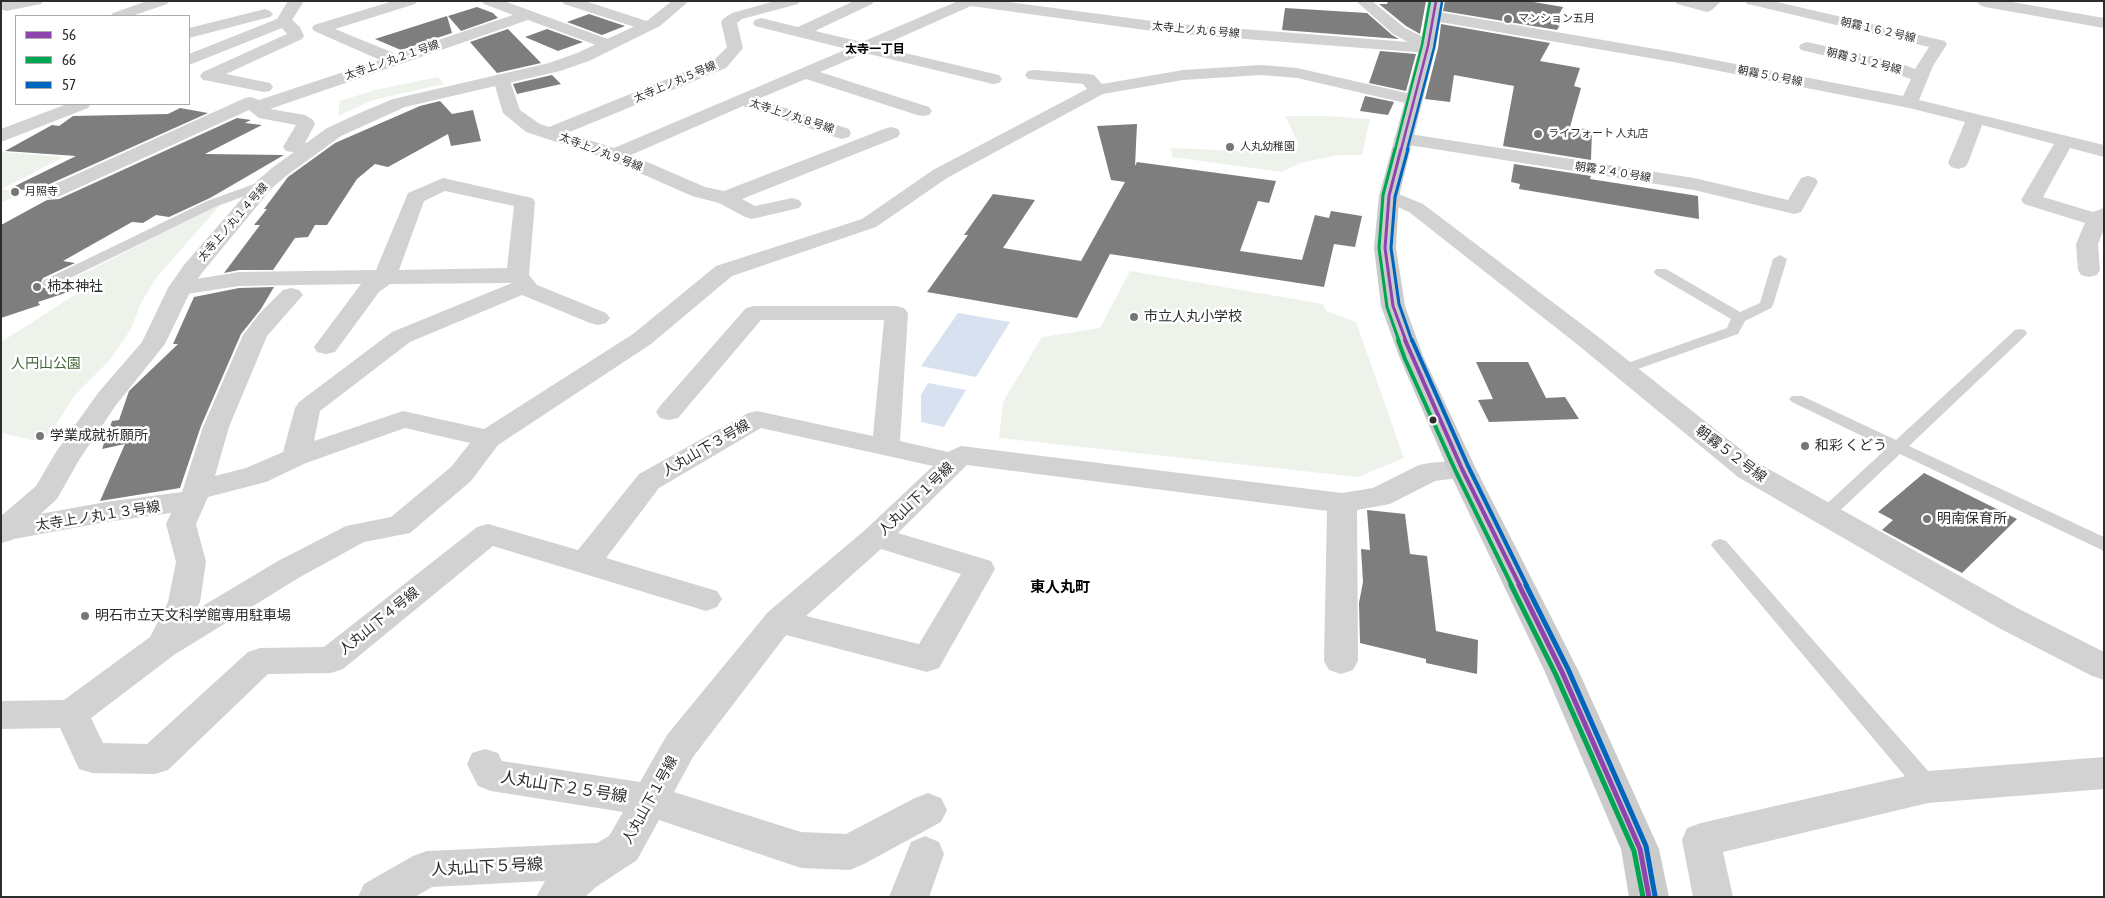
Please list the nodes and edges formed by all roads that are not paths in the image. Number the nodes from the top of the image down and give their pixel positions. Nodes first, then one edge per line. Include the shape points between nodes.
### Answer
1 (36, 1) edge
2 (162, 1) edge
3 (410, 1) edge
4 (489, 1) edge
5 (569, 1) edge
6 (682, 1) edge
7 (793, 1) edge
8 (867, 1) edge
9 (965, 1) edge
10 (1363, 1) edge
11 (1682, 1) edge
12 (1714, 1) edge
13 (1752, 1) edge
14 (295, 2) edge
15 (970, 2) edge
16 (1985, 2) edge
17 (3, 7) edge
18 (1435, 9) edge
19 (121, 15) edge
20 (528, 15) junction
21 (283, 22) junction
22 (2104, 23) edge
23 (761, 24) dead end
24 (647, 26) junction
25 (800, 32) junction
26 (190, 33) edge
27 (610, 45) junction
28 (1428, 47) junction
29 (1807, 47) dead end
30 (864, 48) junction
31 (190, 60) edge
32 (393, 60) junction
33 (805, 73) junction
34 (1034, 75) dead end
35 (1920, 77) junction
36 (502, 79) junction
37 (994, 79) dead end
38 (1098, 90) junction
39 (742, 100) junction
40 (1414, 100) junction
41 (1909, 103) junction
42 (254, 104) junction
43 (79, 105) edge
44 (923, 111) dead end
45 (1976, 118) junction
46 (551, 133) junction
47 (842, 133) dead end
48 (891, 133) dead end
49 (1, 136) edge
50 (1403, 139) junction
51 (2065, 141) junction
52 (310, 149) junction
53 (2104, 151) edge
54 (615, 155) junction
55 (1958, 162) dead end
56 (1808, 182) dead end
57 (265, 184) junction
58 (51, 193) dead end
59 (1389, 196) junction
60 (726, 198) junction
61 (792, 204) dead end
62 (2101, 217) edge
63 (1780, 258) dead end
64 (2089, 270) dead end
65 (1661, 272) dead end
66 (385, 277) junction
67 (522, 280) junction
68 (49, 283) dead end
69 (180, 288) junction
70 (292, 295) dead end
71 (598, 318) dead end
72 (1739, 318) junction
73 (2020, 333) dead end
74 (326, 347) dead end
75 (1624, 369) junction
76 (1797, 399) dead end
77 (669, 412) dead end
78 (488, 439) junction
79 (1897, 447) junction
80 (886, 448) junction
81 (296, 457) junction
82 (954, 462) junction
83 (1462, 469) junction
84 (194, 496) junction
85 (1342, 502) junction
86 (1825, 515) junction
87 (2, 532) edge
88 (876, 537) junction
89 (1720, 545) dead end
90 (2104, 545) edge
91 (585, 562) junction
92 (706, 599) dead end
93 (779, 621) junction
94 (162, 646) junction
95 (1341, 661) dead end
96 (2104, 667) edge
97 (71, 714) junction
98 (1, 715) edge
99 (485, 764) dead end
100 (2104, 773) edge
101 (1928, 787) junction
102 (649, 800) junction
103 (928, 810) dead end
104 (925, 854) dead end
105 (604, 860) junction
106 (1652, 896) edge
107 (378, 897) edge
108 (556, 897) edge
109 (909, 897) edge
110 (1713, 897) edge

1 - 17 street
2 - 19 street
3 - 32 street via 320,28
4 - 20 street
5 - 24 street
6 - 24 street, 太寺上ノ丸１４号線
7 - 46 street, 太寺上ノ丸５号線 via 737,16 729,22 735,48 720,64
8 - 25 street
9 - 15 street, 太寺上ノ丸６号線
10 - 28 street via 1399,31
11 - 12 street via 1707,7
13 - 35 street, 朝霧１６２号線 via 1939,44
14 - 21 street
14 - 26 street via 255,17
15 - 28 street, 太寺上ノ丸６号線 via 1166,28
15 - 30 street
16 - 22 street
18 - 28 main road
18 - 41 street, 朝霧５０号線
20 - 27 street
20 - 32 street, 太寺上ノ丸２１号線
21 - 31 street
21 - 42 street via 292,27 296,36 208,76 264,86 252,96
23 - 25 street
24 - 27 street, 太寺上ノ丸１４号線
25 - 30 street
27 - 36 street, 太寺上ノ丸１４号線 via 554,66
28 - 40 main road
29 - 35 street, 朝霧３１２号線 via 1887,65
30 - 33 street
30 - 37 street
32 - 42 street, 太寺上ノ丸２１号線
33 - 39 street
33 - 44 street
34 - 38 street via 1088,79
35 - 41 street, 朝霧１６２号線
36 - 46 street, 太寺上ノ丸９号線 via 512,113 533,128
36 - 52 street, 太寺上ノ丸１４号線 via 399,103 334,132
38 - 40 street via 1183,75 1261,70 1297,73
38 - 78 street via 940,174 869,223 724,271 642,339
39 - 47 street, 太寺上ノ丸８号線
39 - 54 street
40 - 50 main road
41 - 45 street, 朝霧５０号線
42 - 52 street via 265,114 299,119 306,124 293,147
42 - 58 street, 太寺上ノ丸２１号線
43 - 49 street
45 - 51 street, 朝霧５０号線
45 - 55 street
46 - 54 street, 太寺上ノ丸９号線
48 - 60 street
50 - 56 street, 朝霧２４０号線 via 1694,184 1794,208
50 - 59 main road
51 - 53 street, 朝霧５０号線
51 - 62 street via 2031,200
52 - 57 street, 太寺上ノ丸１４号線
54 - 60 street, 太寺上ノ丸９号線 via 699,192
57 - 68 lane via 212,204
57 - 69 street, 太寺上ノ丸１４号線
59 - 75 street, 朝霧５２号線 via 1416,208
59 - 83 main road via 1385,248 1393,306 1411,356
60 - 61 street, 太寺上ノ丸９号線 via 752,213
62 - 64 street via 2087,244
63 - 72 lane via 1766,305
65 - 72 lane
66 - 67 street
66 - 67 street via 416,197 443,184 525,202
66 - 69 street via 239,279
66 - 74 street via 371,287
67 - 71 street via 528,289
67 - 81 street via 401,337 308,408
69 - 87 street, 太寺上ノ丸１４号線 via 153,344 107,399 47,492
70 - 84 street via 254,335 216,427
72 - 75 lane via 1733,331
73 - 79 lane
75 - 86 street, 朝霧５２号線 via 1748,470
76 - 79 lane
77 - 80 street via 754,313 896,313
78 - 81 street, 太寺上ノ丸１３号線 via 403,418
78 - 94 street via 461,474 400,526 357,533 289,569
79 - 86 lane
79 - 90 lane
80 - 82 street, 人丸山下３号線
80 - 91 street, 人丸山下３号線 via 757,419 649,481
81 - 84 street, 太寺上ノ丸１３号線 via 256,475
82 - 85 street, 人丸山下１号線 via 961,455
82 - 88 street, 人丸山下１号線
83 - 85 street, 人丸山下１号線 via 1429,472 1380,497
83 - 106 main road via 1562,672 1640,848
84 - 87 street, 太寺上ノ丸１３号線
84 - 94 street via 181,524 191,562 184,602
85 - 95 street
86 - 96 street, 朝霧５２号線 via 2008,618
88 - 93 street, 人丸山下１号線
88 - 93 street via 980,569 927,659
89 - 101 lane
91 - 92 street, 人丸山下４号線
91 - 97 street, 人丸山下４号線 via 488,534 330,660 260,661 156,759 92,758
93 - 102 street, 人丸山下１号線 via 680,746
94 - 97 street
97 - 98 street
99 - 102 street, 人丸山下２５号線 via 491,775
100 - 101 street
101 - 110 street via 1701,840
102 - 103 street via 801,850 850,852
102 - 105 street, 人丸山下１号線 via 623,848
104 - 109 street
105 - 107 street, 人丸山下５号線 via 427,869
105 - 108 street, 人丸山下１号線

